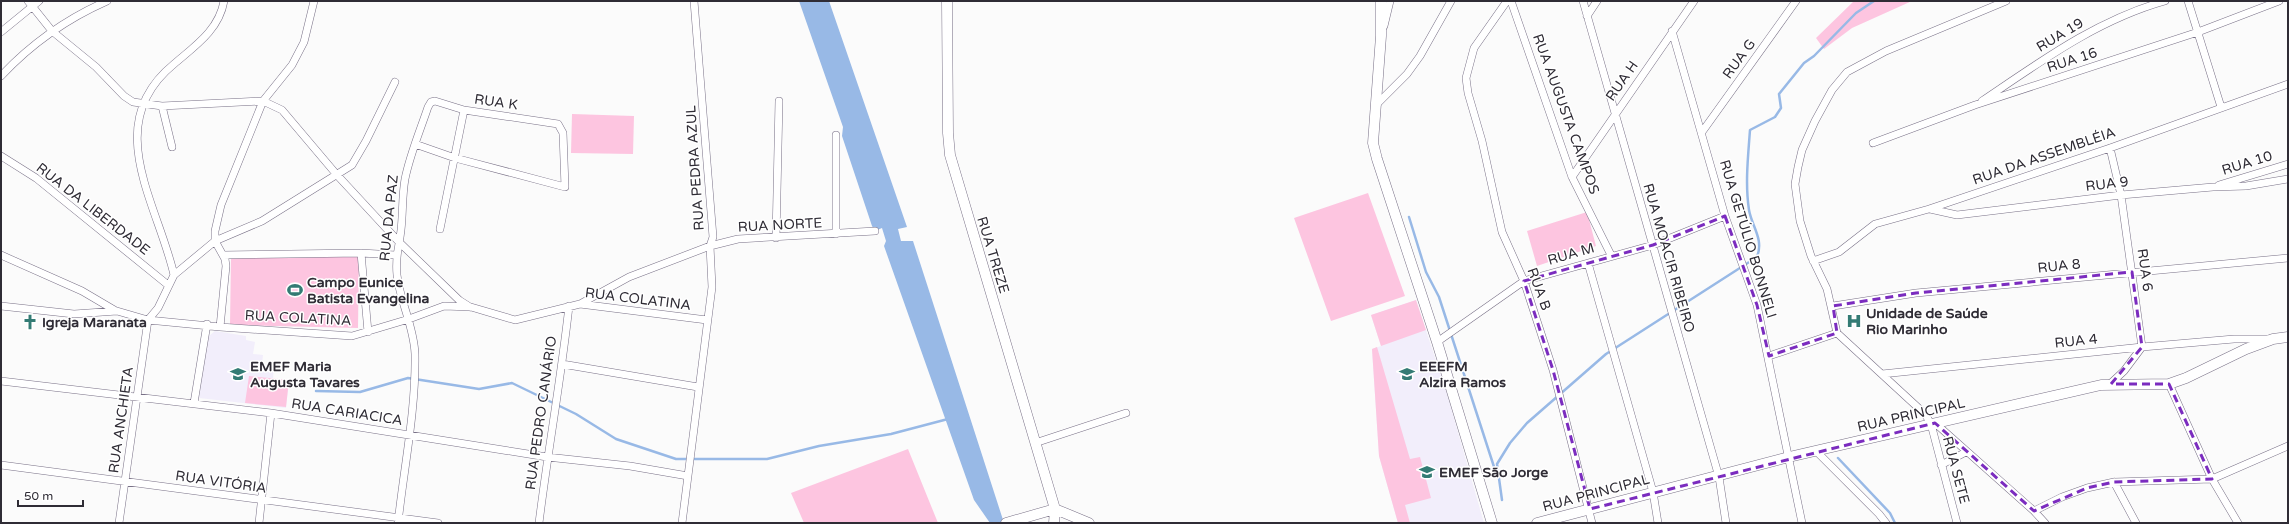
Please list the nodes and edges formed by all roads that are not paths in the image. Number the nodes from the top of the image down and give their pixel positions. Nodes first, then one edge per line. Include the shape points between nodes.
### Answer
1 (39, 1) edge
2 (106, 1) edge
3 (224, 1) edge
4 (314, 1) edge
5 (694, 1) edge
6 (947, 1) edge
7 (1381, 1) edge
8 (1390, 1) edge
9 (1451, 1) edge
10 (1507, 1) edge
11 (1510, 1) edge
12 (1583, 1) edge
13 (1597, 1) edge
14 (1694, 1) edge
15 (1796, 1) edge
16 (2006, 1) edge
17 (2165, 1) edge
18 (2188, 1) edge
19 (2279, 1) edge
20 (30, 3) edge
21 (2269, 3) edge
22 (1587, 16) junction
23 (52, 31) junction
24 (1672, 31) junction
25 (1, 32) edge
26 (2198, 32) junction
27 (1381, 36) junction
28 (1, 76) edge
29 (395, 82) dead end
30 (2288, 85) edge
31 (263, 101) junction
32 (779, 101) dead end
33 (142, 104) junction
34 (1376, 105) junction
35 (1975, 105) junction
36 (162, 106) junction
37 (428, 107) joint
38 (2221, 107) junction
39 (464, 110) junction
40 (1614, 115) junction
41 (1702, 132) junction
42 (836, 135) dead end
43 (1873, 143) dead end
44 (415, 144) junction
45 (172, 147) dead end
46 (2110, 148) junction
47 (1, 156) edge
48 (455, 158) junction
49 (2288, 164) edge
50 (337, 175) junction
51 (1572, 177) junction
52 (2288, 179) edge
53 (2213, 187) junction
54 (2121, 195) junction
55 (1929, 208) junction
56 (1724, 216) junction
57 (440, 229) dead end
58 (875, 231) dead end
59 (836, 234) junction
60 (776, 238) junction
61 (215, 241) junction
62 (399, 242) junction
63 (1653, 245) junction
64 (710, 246) junction
65 (361, 253) junction
66 (1, 255) edge
67 (223, 255) junction
68 (395, 255) junction
69 (1611, 255) junction
70 (2288, 258) edge
71 (1813, 260) junction
72 (1588, 263) junction
73 (2132, 272) junction
74 (174, 275) junction
75 (1524, 281) junction
76 (168, 285) junction
77 (580, 304) junction
78 (1, 306) edge
79 (568, 306) junction
80 (1833, 306) junction
81 (470, 307) junction
82 (116, 311) junction
83 (409, 319) junction
84 (148, 320) junction
85 (707, 320) junction
86 (207, 324) junction
87 (220, 327) junction
88 (368, 332) junction
89 (1837, 333) junction
90 (2288, 337) edge
91 (2273, 339) junction
92 (1437, 342) junction
93 (2142, 347) junction
94 (1769, 356) junction
95 (562, 364) junction
96 (1882, 374) junction
97 (1, 381) edge
98 (2110, 384) junction
99 (2169, 384) junction
100 (698, 387) junction
101 (137, 396) junction
102 (194, 402) junction
103 (1126, 412) dead end
104 (271, 413) junction
105 (1933, 424) junction
106 (409, 436) junction
107 (1036, 443) junction
108 (2288, 446) edge
109 (1816, 451) junction
110 (1966, 452) junction
111 (547, 457) junction
112 (1789, 457) junction
113 (1, 465) edge
114 (1941, 465) junction
115 (688, 476) junction
116 (1718, 477) junction
117 (2212, 478) junction
118 (125, 481) junction
119 (2114, 482) junction
120 (1653, 492) junction
121 (262, 501) junction
122 (1590, 509) junction
123 (1056, 510) junction
124 (2034, 511) junction
125 (398, 520) edge
126 (1017, 521) edge
127 (119, 523) edge
128 (259, 523) edge
129 (438, 523) edge
130 (539, 523) edge
131 (682, 523) edge
132 (1054, 523) edge
133 (1089, 523) edge
134 (1492, 523) edge
135 (1537, 523) edge
136 (1592, 523) edge
137 (1658, 523) edge
138 (1726, 523) edge
139 (1802, 523) edge
140 (1886, 523) edge
141 (1957, 523) edge
142 (2044, 523) edge
143 (2136, 523) edge
144 (2238, 523) edge

1 - 20 street
2 - 23 street
3 - 33 street via 220,16 210,31 163,74
4 - 31 street via 309,26 298,54
5 - 64 street, RUA PEDRA AZUL via 713,237
6 - 107 street, RUA TREZE via 950,155
7 - 27 street
8 - 27 street
9 - 34 street via 1420,56 1407,74
10 - 75 street, RUA B via 1474,48 1466,78 1502,232
11 - 51 street, RUA AUGUSTA CAMPOS
12 - 22 street, RUA MOACIR RIBEIRO
13 - 22 street
14 - 24 street, RUA H
15 - 41 street, RUA G
16 - 71 street via 1886,51 1847,72 1838,81 1802,150 1795,184 1800,221
17 - 35 street, RUA 19 via 2116,18 2089,32
18 - 26 street
19 - 21 street, RUA 16
20 - 23 street
20 - 25 street
21 - 26 street, RUA 16
22 - 40 street, RUA MOACIR RIBEIRO
23 - 28 street via 17,58
23 - 33 street via 96,67 127,99
24 - 40 street, RUA H
24 - 41 street, RUA GETÚLIO BONNELI
26 - 35 street, RUA 16
26 - 38 street
27 - 34 street
29 - 50 street via 357,159
30 - 38 street, RUA DA ASSEMBLÉIA
31 - 36 street
31 - 50 street via 289,116
31 - 61 street via 221,205
32 - 60 street
33 - 36 street
33 - 74 street via 136,140 138,162
34 - 92 street via 1372,131 1377,160
35 - 43 street, RUA 16
36 - 45 street
37 - 39 street, RUA K via 431,102 436,101
37 - 44 street, RUA DA PAZ
38 - 46 street, RUA DA ASSEMBLÉIA
39 - 48 street
39 - 48 street, RUA K via 554,122 563,133 565,187
40 - 51 street, RUA H
40 - 63 street, RUA MOACIR RIBEIRO
41 - 56 street, RUA GETÚLIO BONNELI
42 - 59 street
44 - 48 street
44 - 62 street, RUA DA PAZ via 405,180
46 - 54 street, RUA 6
46 - 55 street, RUA DA ASSEMBLÉIA
47 - 76 street, RUA DA LIBERDADE via 36,178
48 - 57 street
49 - 53 street, RUA 10
50 - 61 street via 262,221
50 - 62 street
51 - 69 street, RUA AUGUSTA CAMPOS
52 - 53 street, RUA 9 via 2246,186
53 - 54 street, RUA 9
54 - 55 street, RUA 9 via 1957,215
54 - 73 street, RUA 6
55 - 71 street, RUA DA ASSEMBLÉIA via 1875,224 1839,252
56 - 63 street, RUA M
56 - 94 street, RUA GETÚLIO BONNELI via 1757,305
58 - 59 street, RUA NORTE
59 - 60 street, RUA NORTE
60 - 64 street, RUA NORTE via 738,239
61 - 67 street
61 - 74 street
62 - 68 street, RUA DA PAZ
62 - 81 street
63 - 69 street, RUA M
63 - 116 street, RUA MOACIR RIBEIRO
64 - 77 street, RUA NORTE via 629,277
64 - 85 street, RUA PEDRA AZUL via 712,286
65 - 67 street
65 - 68 street
65 - 88 street
66 - 82 street via 82,291
67 - 87 street via 225,276
68 - 83 street, RUA DA PAZ via 401,295
69 - 72 street, RUA M
70 - 73 street, RUA 8
71 - 80 street
72 - 75 street, RUA M
72 - 120 street
73 - 80 street, RUA 8 via 1916,293
73 - 93 street, RUA 6
74 - 76 street
75 - 92 street, RUA M
75 - 122 street, RUA B via 1553,370
76 - 84 street via 158,308
77 - 79 street, RUA COLATINA
77 - 85 street, RUA COLATINA
78 - 82 street, RUA COLATINA via 74,314
79 - 81 street, RUA COLATINA via 527,319 515,320
79 - 95 street, RUA PEDRO CANÁRIO
80 - 89 street
81 - 83 street, RUA COLATINA via 444,306
82 - 84 street, RUA COLATINA
83 - 88 street, RUA COLATINA
83 - 106 street, RUA DA PAZ via 415,352
84 - 86 street, RUA COLATINA
84 - 101 street, RUA ANCHIETA
85 - 100 street, RUA PEDRA AZUL
86 - 87 street, RUA COLATINA
86 - 102 street
87 - 88 street, RUA COLATINA via 352,336
89 - 94 street
89 - 96 street
90 - 91 street, RUA PRINCIPAL
91 - 93 street, RUA 4 via 2234,339
91 - 99 street, RUA PRINCIPAL
92 - 134 street
93 - 96 street, RUA 4
93 - 98 street via 2124,371
94 - 112 street, RUA GETÚLIO BONNELI
95 - 100 street
95 - 111 street, RUA PEDRO CANÁRIO via 557,408
96 - 105 street via 1920,408
97 - 101 street, RUA CARIACICA
98 - 99 street, RUA PRINCIPAL
98 - 105 street, RUA PRINCIPAL
99 - 117 street
100 - 115 street, RUA PEDRA AZUL
101 - 102 street, RUA CARIACICA
101 - 118 street, RUA ANCHIETA
102 - 104 street, RUA CARIACICA
103 - 107 street
104 - 106 street, RUA CARIACICA
104 - 121 street
105 - 109 street, RUA PRINCIPAL
105 - 110 street
105 - 114 street, RUA SETE
106 - 111 street, RUA CARIACICA
106 - 125 street, RUA DA PAZ
107 - 123 street, RUA TREZE
108 - 117 street
109 - 112 street, RUA PRINCIPAL
109 - 140 street
110 - 114 street
110 - 124 street
111 - 115 street, RUA CARIACICA via 630,466
111 - 130 street, RUA PEDRO CANÁRIO
112 - 116 street, RUA PRINCIPAL
112 - 139 street, RUA GETÚLIO BONNELI
113 - 118 street, RUA VITÓRIA
114 - 141 street, RUA SETE
115 - 131 street, RUA PEDRA AZUL
116 - 120 street, RUA PRINCIPAL
116 - 138 street, RUA MOACIR RIBEIRO
117 - 119 street
117 - 144 street
118 - 121 street, RUA VITÓRIA
118 - 127 street, RUA ANCHIETA
119 - 124 street via 2087,488
119 - 143 street
120 - 122 street, RUA PRINCIPAL
120 - 137 street
121 - 125 street, RUA VITÓRIA
121 - 128 street
122 - 135 street, RUA PRINCIPAL
122 - 136 street, RUA B
123 - 126 street
123 - 132 street
123 - 133 street
124 - 142 street
125 - 129 street, RUA VITÓRIA
126 - 132 street

